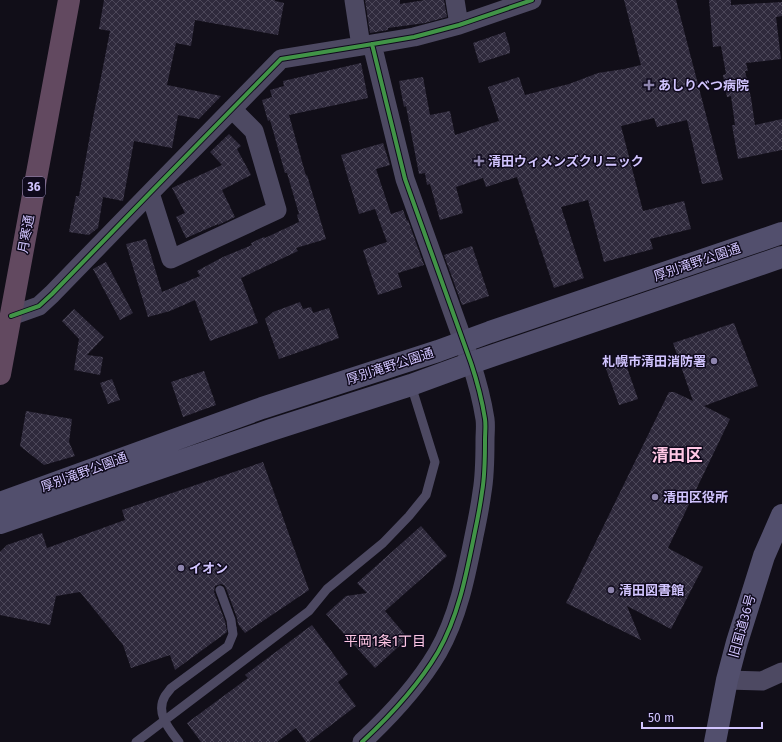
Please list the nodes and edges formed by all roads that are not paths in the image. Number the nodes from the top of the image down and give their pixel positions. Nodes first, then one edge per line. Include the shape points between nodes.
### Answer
1 (69, 0) edge
2 (354, 0) edge
3 (455, 0) edge
4 (532, 0) edge
5 (458, 24) junction
6 (366, 45) junction
7 (232, 109) junction
8 (150, 193) junction
9 (782, 233) edge
10 (782, 257) edge
11 (10, 316) junction
12 (463, 342) junction
13 (471, 363) junction
14 (0, 374) edge
15 (411, 385) junction
16 (240, 416) junction
17 (249, 438) junction
18 (0, 503) edge
19 (782, 515) edge
20 (0, 523) edge
21 (220, 590) dead end
22 (782, 672) edge
23 (727, 680) junction
24 (136, 742) edge
25 (179, 742) edge
26 (362, 742) edge
27 (715, 742) edge

1 - 11 highway, 月寒通 / 36
2 - 6 street
3 - 5 street
4 - 5 street
5 - 6 street via 414,37
6 - 7 street via 281,60
6 - 12 street via 405,179
7 - 8 street
7 - 8 street via 254,131 277,210 170,259
8 - 11 street via 39,306
9 - 12 main road, 厚別滝野公園通
10 - 13 main road, 厚別滝野公園通
11 - 14 highway, 月寒通 / 36
12 - 13 street
12 - 16 main road, 厚別滝野公園通
13 - 15 main road, 厚別滝野公園通
13 - 26 street via 485,420 485,449 483,491 466,576 448,631 427,671 405,699
15 - 17 main road, 厚別滝野公園通
15 - 24 lane via 435,462 426,495 383,543 327,589 309,611
16 - 17 main road
16 - 18 main road, 厚別滝野公園通
17 - 20 main road, 厚別滝野公園通
19 - 23 main road, 旧国道36号 via 764,556
21 - 25 lane, bridge via 231,620 233,634 228,646 171,688 164,697 161,708 164,720
22 - 23 street via 762,681
23 - 27 main road, 旧国道36号

